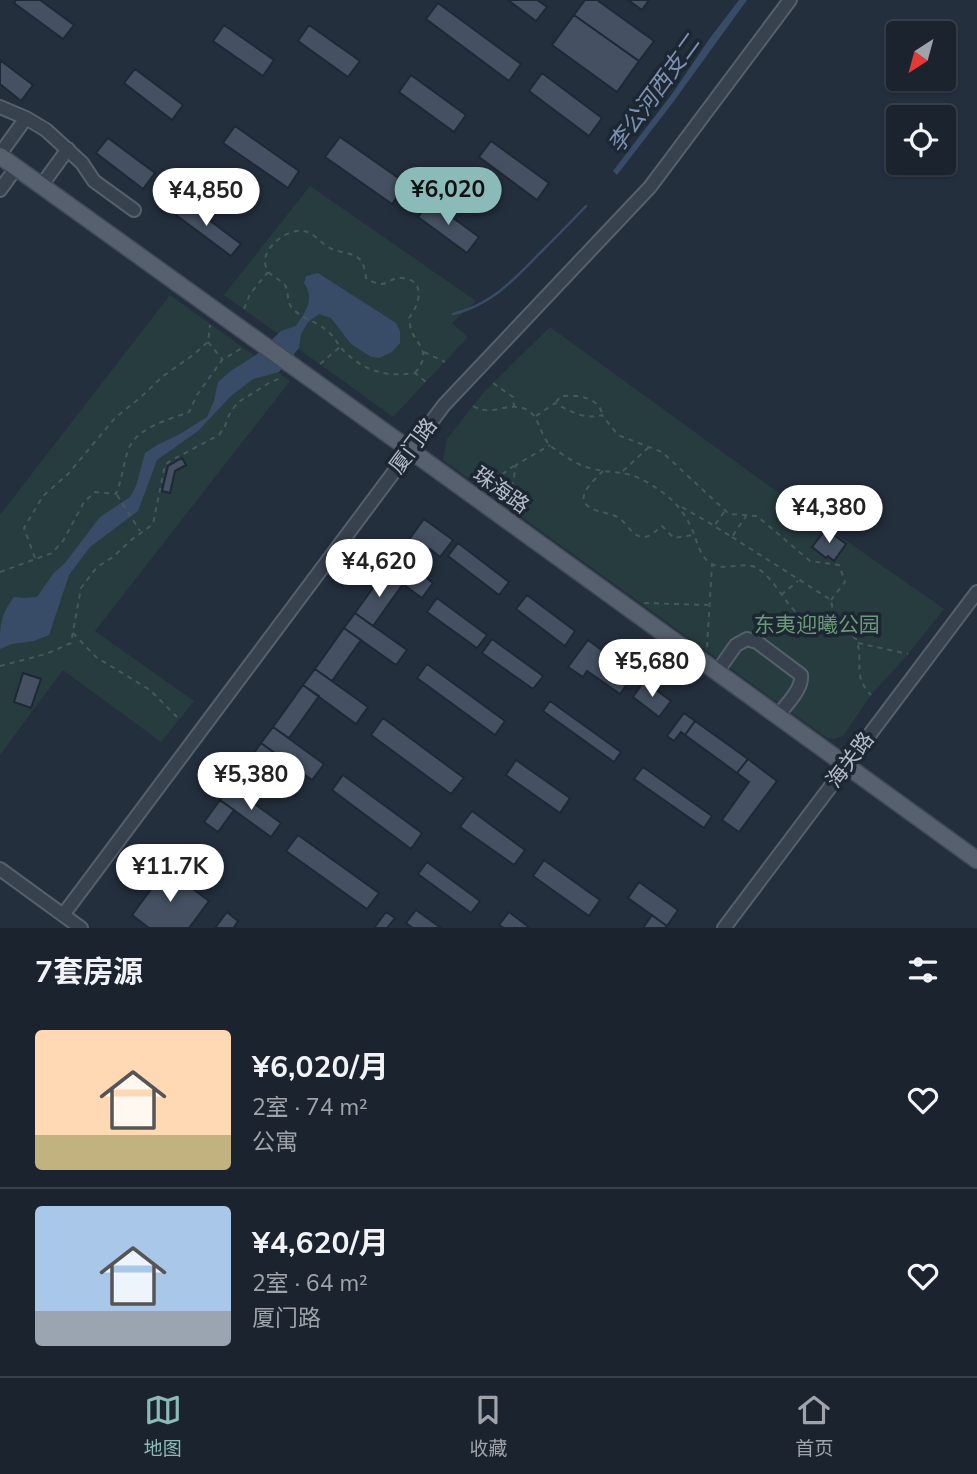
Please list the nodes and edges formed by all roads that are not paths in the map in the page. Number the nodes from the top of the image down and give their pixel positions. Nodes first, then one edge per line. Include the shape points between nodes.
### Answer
1 (790, 0) edge
2 (0, 107) edge
3 (26, 118) junction
4 (68, 149) junction
5 (0, 155) edge
6 (16, 168) junction
7 (41, 186) junction
8 (0, 190) edge
9 (134, 211) dead end
10 (410, 450) junction
11 (977, 592) edge
12 (717, 671) junction
13 (778, 716) junction
14 (846, 765) junction
15 (977, 860) edge
16 (0, 869) edge
17 (63, 915) junction
18 (80, 928) edge
19 (724, 928) edge

1 - 10 street, 厦门路 via 650,187 444,405
2 - 3 street
3 - 4 street
3 - 5 street
4 - 7 street
4 - 9 street via 94,181
5 - 6 main road, 珠海路
6 - 7 main road, 珠海路
6 - 8 street
7 - 10 main road, 珠海路 via 287,371
10 - 12 main road, 珠海路
10 - 17 street, 厦门路
11 - 14 street, 海关路
12 - 13 main road, 珠海路
12 - 13 street via 741,641 752,640 767,649 802,680
13 - 14 main road, 珠海路
14 - 15 main road, 珠海路
14 - 19 street, 海关路
16 - 17 street
17 - 18 street

